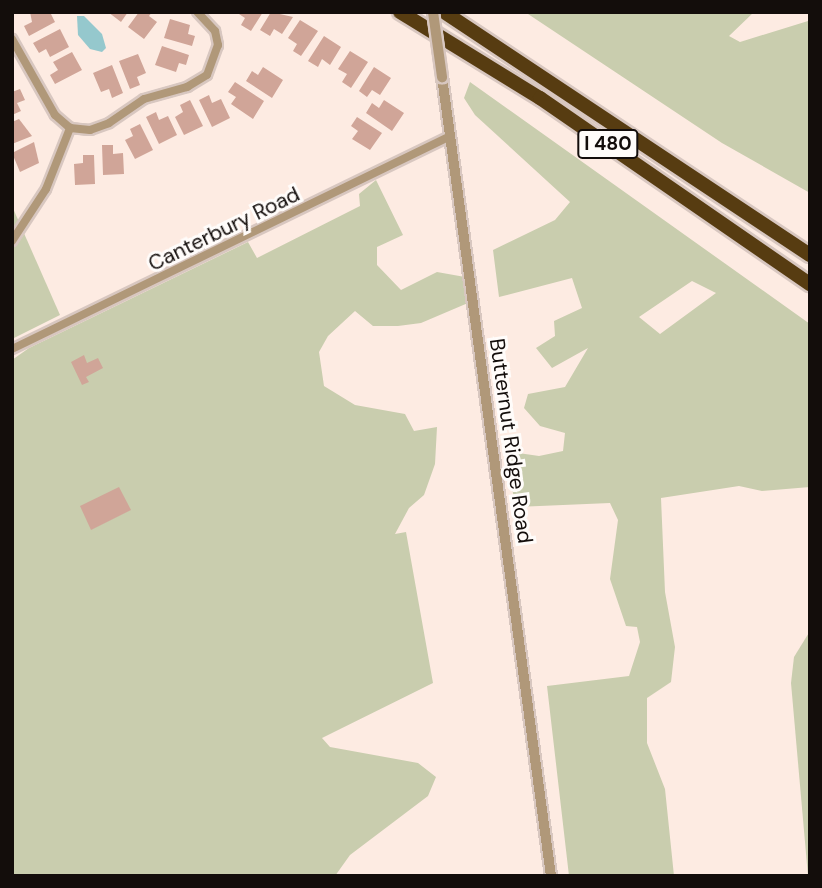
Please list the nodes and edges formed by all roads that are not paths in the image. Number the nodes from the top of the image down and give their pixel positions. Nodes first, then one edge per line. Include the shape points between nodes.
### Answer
1 (197, 12) edge
2 (400, 12) edge
3 (433, 12) edge
4 (444, 12) edge
5 (12, 39) edge
6 (70, 128) junction
7 (449, 137) junction
8 (12, 241) edge
9 (810, 255) edge
10 (810, 284) edge
11 (12, 349) edge
12 (551, 876) edge

1 - 6 street via 215,31 218,45 207,75 187,87 144,99 109,123 90,130
2 - 10 highway, I 480 via 540,99
3 - 7 street, Butternut Ridge Road, bridge
4 - 9 highway, I 480
5 - 6 street via 55,115
6 - 8 street via 46,189
7 - 11 street, Canterbury Road
7 - 12 street, Butternut Ridge Road

